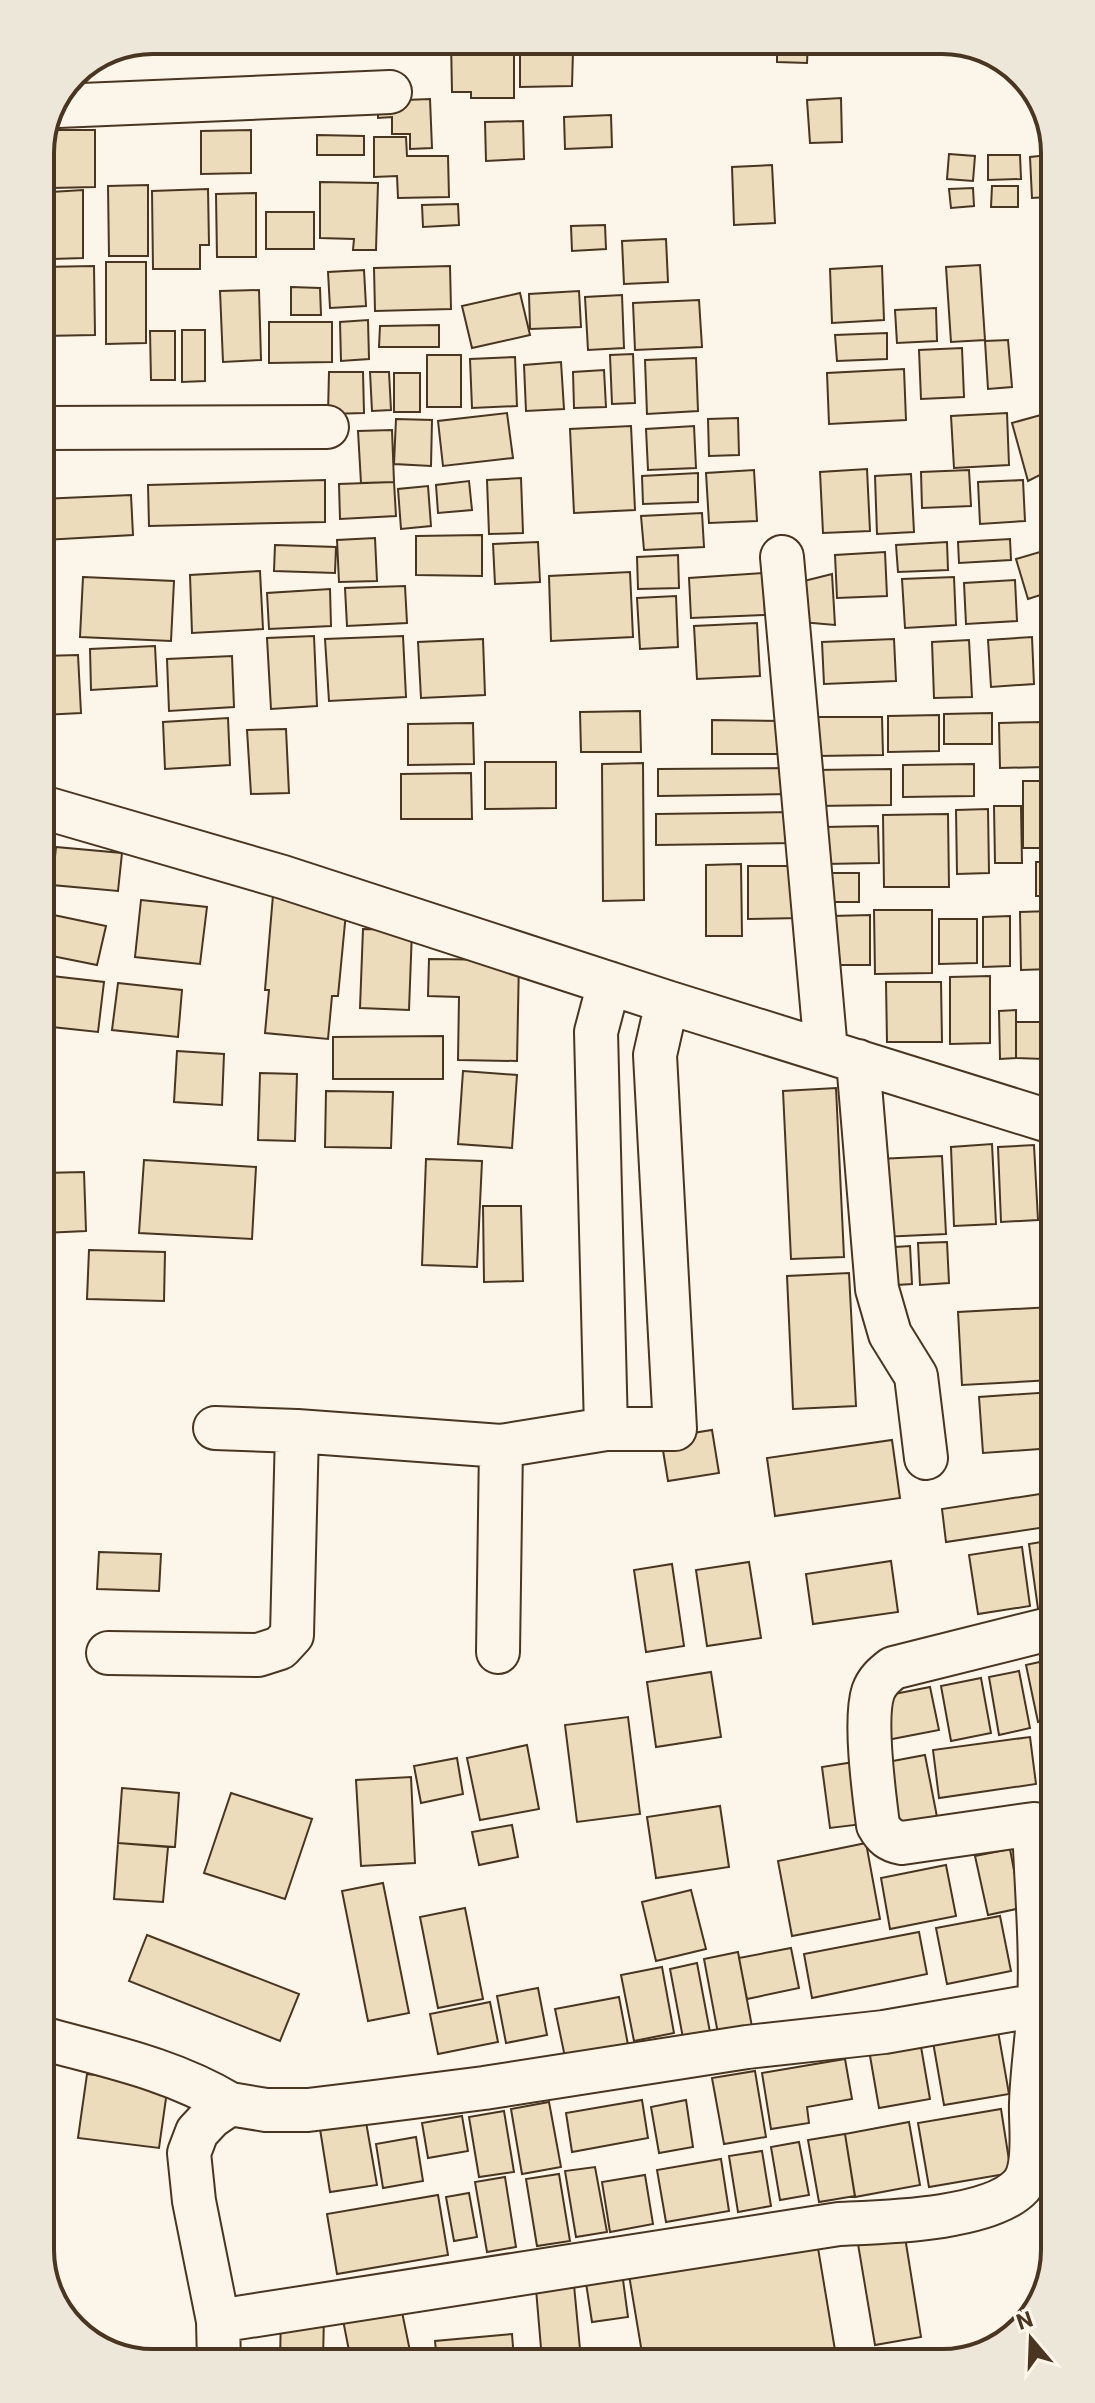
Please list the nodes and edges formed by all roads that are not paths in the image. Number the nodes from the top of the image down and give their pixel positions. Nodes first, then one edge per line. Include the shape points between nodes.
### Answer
1 (390, 92) dead end
2 (66, 106) edge
3 (327, 427) dead end
4 (54, 428) edge
5 (782, 557) dead end
6 (54, 810) edge
7 (609, 983) junction
8 (667, 1002) junction
9 (842, 1056) junction
10 (1041, 1119) edge
11 (215, 1428) dead end
12 (606, 1429) junction
13 (297, 1431) junction
14 (501, 1446) junction
15 (926, 1458) dead end
16 (1041, 1631) edge
17 (498, 1652) dead end
18 (108, 1653) dead end
19 (1041, 1823) edge
20 (1041, 1932) edge
21 (1039, 2005) junction
22 (54, 2041) edge
23 (1041, 2055) edge
24 (230, 2104) junction
25 (1041, 2110) edge
26 (218, 2321) junction
27 (219, 2349) edge

1 - 2 street
3 - 4 street
5 - 9 street
6 - 7 street via 283,877
7 - 8 street
7 - 12 street via 596,1032
8 - 9 street
8 - 12 street via 655,1055 675,1429
9 - 10 street
9 - 15 street via 877,1289 890,1334 916,1376
11 - 13 street
12 - 14 street
13 - 14 street
13 - 18 street via 292,1635 280,1648 258,1655
14 - 17 street
16 - 19 street via 893,1668 880,1678 872,1695 871,1758 878,1825 891,1841
20 - 21 street
21 - 23 street
21 - 24 street via 884,2032 374,2102 308,2110
22 - 24 street via 167,2072
24 - 26 street via 197,2132 189,2153
25 - 26 street via 1022,2186 994,2202 954,2214 839,2224
26 - 27 street

